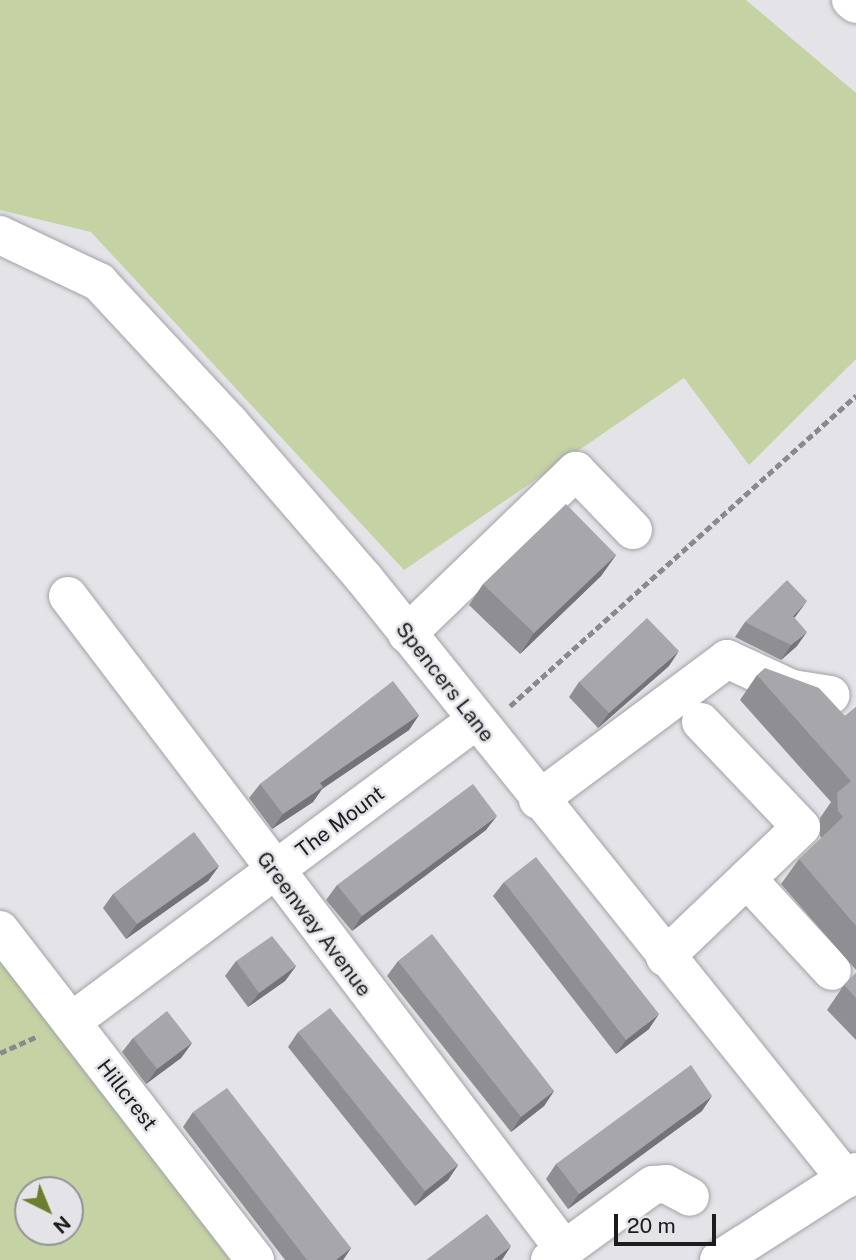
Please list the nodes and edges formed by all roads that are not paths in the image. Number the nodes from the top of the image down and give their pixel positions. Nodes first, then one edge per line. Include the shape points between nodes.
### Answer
1 (851, 0) edge
2 (856, 4) edge
3 (0, 235) edge
4 (633, 530) dead end
5 (68, 596) dead end
6 (407, 634) junction
7 (831, 695) dead end
8 (701, 722) dead end
9 (479, 726) junction
10 (538, 800) junction
11 (273, 872) junction
12 (747, 879) junction
13 (0, 930) edge
14 (665, 957) junction
15 (832, 971) dead end
16 (71, 1022) junction
17 (851, 1175) edge
18 (690, 1197) dead end
19 (557, 1255) edge
20 (256, 1260) edge
21 (719, 1260) edge

1 - 2 street
3 - 6 street, Spencers Lane via 75,268 117,299 230,423
4 - 6 street via 576,471
5 - 11 street, Greenway Avenue
6 - 9 street, Spencers Lane
7 - 10 street via 792,690 727,659
8 - 12 street via 801,827
9 - 10 street, Spencers Lane
9 - 11 street, The Mount
10 - 14 street, Spencers Lane
11 - 16 street, The Mount
11 - 19 street, Greenway Avenue
12 - 14 street
12 - 15 street
13 - 16 street, Hillcrest
14 - 17 street, Spencers Lane
16 - 20 street, Hillcrest
17 - 21 street
18 - 19 street via 666,1184 653,1185

